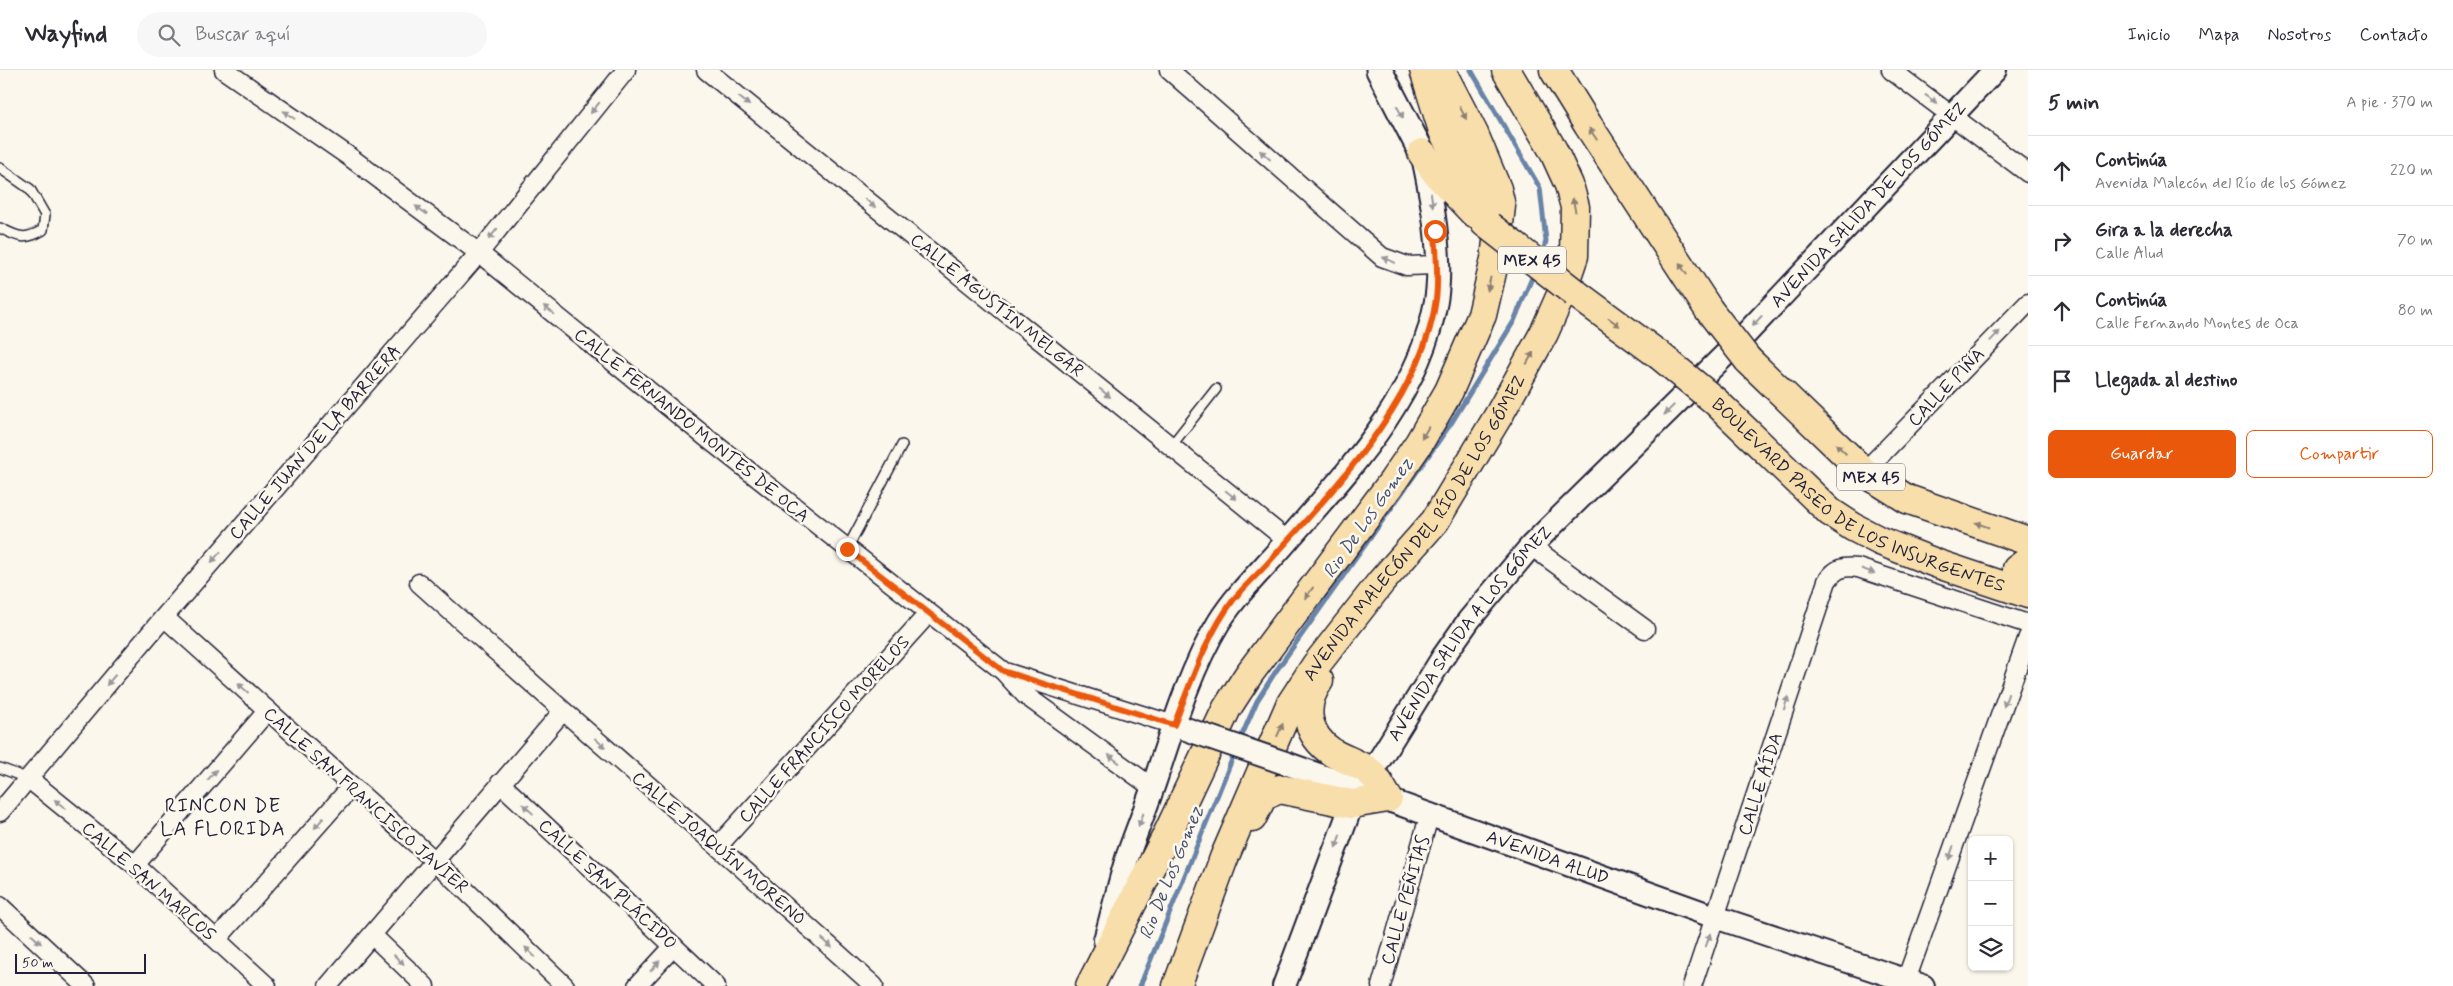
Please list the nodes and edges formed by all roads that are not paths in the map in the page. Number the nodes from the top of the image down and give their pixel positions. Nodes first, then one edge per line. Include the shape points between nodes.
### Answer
1 (224, 70) edge
2 (626, 70) edge
3 (706, 70) edge
4 (1168, 70) edge
5 (1379, 70) edge
6 (1424, 70) edge
7 (1440, 70) edge
8 (1506, 70) edge
9 (1554, 70) edge
10 (1891, 70) edge
11 (1996, 70) edge
12 (1952, 114) junction
13 (1422, 152) junction
14 (0, 168) edge
15 (2028, 173) edge
16 (1487, 225) junction
17 (0, 228) edge
18 (479, 253) junction
19 (1436, 265) junction
20 (2028, 303) edge
21 (1744, 349) junction
22 (1216, 389) dead end
23 (902, 445) dead end
24 (1171, 446) junction
25 (1864, 472) junction
26 (1434, 521) junction
27 (1288, 541) junction
28 (2027, 544) edge
29 (1531, 546) junction
30 (847, 549) junction
31 (419, 583) dead end
32 (2028, 594) edge
33 (928, 614) junction
34 (164, 616) junction
35 (2028, 624) edge
36 (1645, 630) dead end
37 (2028, 637) edge
38 (1003, 671) junction
39 (268, 710) junction
40 (563, 711) junction
41 (1178, 726) junction
42 (0, 768) edge
43 (29, 779) junction
44 (500, 783) junction
45 (351, 787) junction
46 (1153, 788) junction
47 (1361, 789) junction
48 (1388, 798) joint
49 (0, 812) edge
50 (1430, 813) junction
51 (719, 845) junction
52 (435, 861) junction
53 (135, 865) junction
54 (0, 906) edge
55 (1715, 917) junction
56 (372, 935) junction
57 (217, 939) junction
58 (674, 946) junction
59 (1093, 979) edge
60 (1911, 984) edge
61 (86, 986) edge
62 (267, 986) edge
63 (328, 986) edge
64 (425, 986) edge
65 (565, 986) edge
66 (637, 986) edge
67 (716, 986) edge
68 (874, 986) edge
69 (1178, 986) edge
70 (1284, 986) edge
71 (1381, 986) edge
72 (1692, 986) edge

18 -> 1 street, CALLE FERNANDO MONTES DE OCA
2 -> 18 street, CALLE JUAN DE LA BARRERA
3 -> 24 street, CALLE AGUSTÍN MELGAR
19 -> 4 street via 1407,266 1382,257
5 -> 13 main road, MEX 45
6 - 16 main road via 1443,131
7 -> 59 main road via 1474,134 1501,206 1495,259 1482,315 1449,391 1419,443 1227,708
26 -> 8 main road, AVENIDA MALECÓN DEL RÍO DE LOS GÓMEZ via 1544,333 1574,256 1575,207 1569,185 1553,150
21 -> 9 main road, BOULEVARD PASEO DE LOS INSURGENTES / MEX 45, bridge via 1710,310
10 -> 12 street
11 - 12 street, AVENIDA SALIDA DE LOS GÓMEZ
12 - 15 street
12 -> 21 street, AVENIDA SALIDA DE LOS GÓMEZ
13 - 16 main road, BOULEVARD PASEO DE LOS INSURGENTES / MEX 45 via 1459,199
13 -> 19 street via 1433,206
14 - 17 lane via 30,189 45,215 43,230 30,238 16,236
16 -> 32 main road, BOULEVARD PASEO DE LOS INSURGENTES / MEX 45, bridge via 1715,401 1830,512 1880,541
30 -> 18 street, CALLE FERNANDO MONTES DE OCA
18 -> 34 street, CALLE JUAN DE LA BARRERA
19 - 27 street via 1436,301 1427,338 1396,408
25 -> 20 street, CALLE PIÑA
25 -> 21 main road, BOULEVARD PASEO DE LOS INSURGENTES / MEX 45
21 -> 29 street, AVENIDA SALIDA A LOS GÓMEZ
22 - 24 lane
23 - 30 lane
24 -> 27 street, CALLE AGUSTÍN MELGAR
28 -> 25 main road, BOULEVARD PASEO DE LOS INSURGENTES / MEX 45 via 1907,499
26 - 47 main road via 1399,581 1323,675 1308,701 1308,720 1313,734
69 -> 26 main road, AVENIDA MALECÓN DEL RÍO DE LOS GÓMEZ via 1224,858 1290,705 1322,657
27 - 41 street via 1234,599 1219,622 1200,660
28 - 32 main road via 2017,569 2017,581
29 - 36 street
29 - 47 street, AVENIDA SALIDA A LOS GÓMEZ via 1474,613 1443,657
30 - 33 street, CALLE FERNANDO MONTES DE OCA
31 - 40 street, CALLE JOAQUÍN MORENO
33 - 38 street, CALLE FERNANDO MONTES DE OCA
33 - 51 street, CALLE FRANCISCO MORELOS
39 -> 34 street, CALLE SAN FRANCISCO JAVIER
34 -> 43 street, CALLE JUAN DE LA BARRERA
55 -> 35 street, CALLE AÍDA via 1827,581 1834,571 1845,566 1858,568
37 -> 60 street
38 - 41 street
46 -> 38 street, CALLE FERNANDO MONTES DE OCA via 1025,695
39 - 45 street, CALLE SAN FRANCISCO JAVIER
53 -> 39 street
40 - 44 street
40 -> 51 street, CALLE JOAQUÍN MORENO
41 - 46 street
41 - 47 street, bridge
42 - 43 lane
43 - 49 street, CALLE JUAN DE LA BARRERA
53 -> 43 street, CALLE SAN MARCOS
44 - 52 street
58 -> 44 street, CALLE SAN PLÁCIDO
45 - 52 street, CALLE SAN FRANCISCO JAVIER
45 -> 57 street
46 -> 59 street via 1128,857
47 - 48 main road
47 - 69 main road via 1328,800 1280,789 1263,796 1254,812 1200,960
47 -> 70 street, AVENIDA SALIDA A LOS GÓMEZ
48 - 50 street, AVENIDA ALUD
50 - 55 street, AVENIDA ALUD
50 - 71 street, CALLE PEÑITAS
51 -> 68 street, CALLE JOAQUÍN MORENO
52 - 56 street
65 -> 52 street, CALLE SAN FRANCISCO JAVIER
53 - 57 street, CALLE SAN MARCOS
54 -> 61 street
55 - 60 street, AVENIDA ALUD
72 -> 55 street, CALLE AÍDA
56 - 63 street
56 -> 64 street
57 - 62 street, CALLE SAN MARCOS
66 -> 58 street
58 - 67 street, CALLE SAN PLÁCIDO

